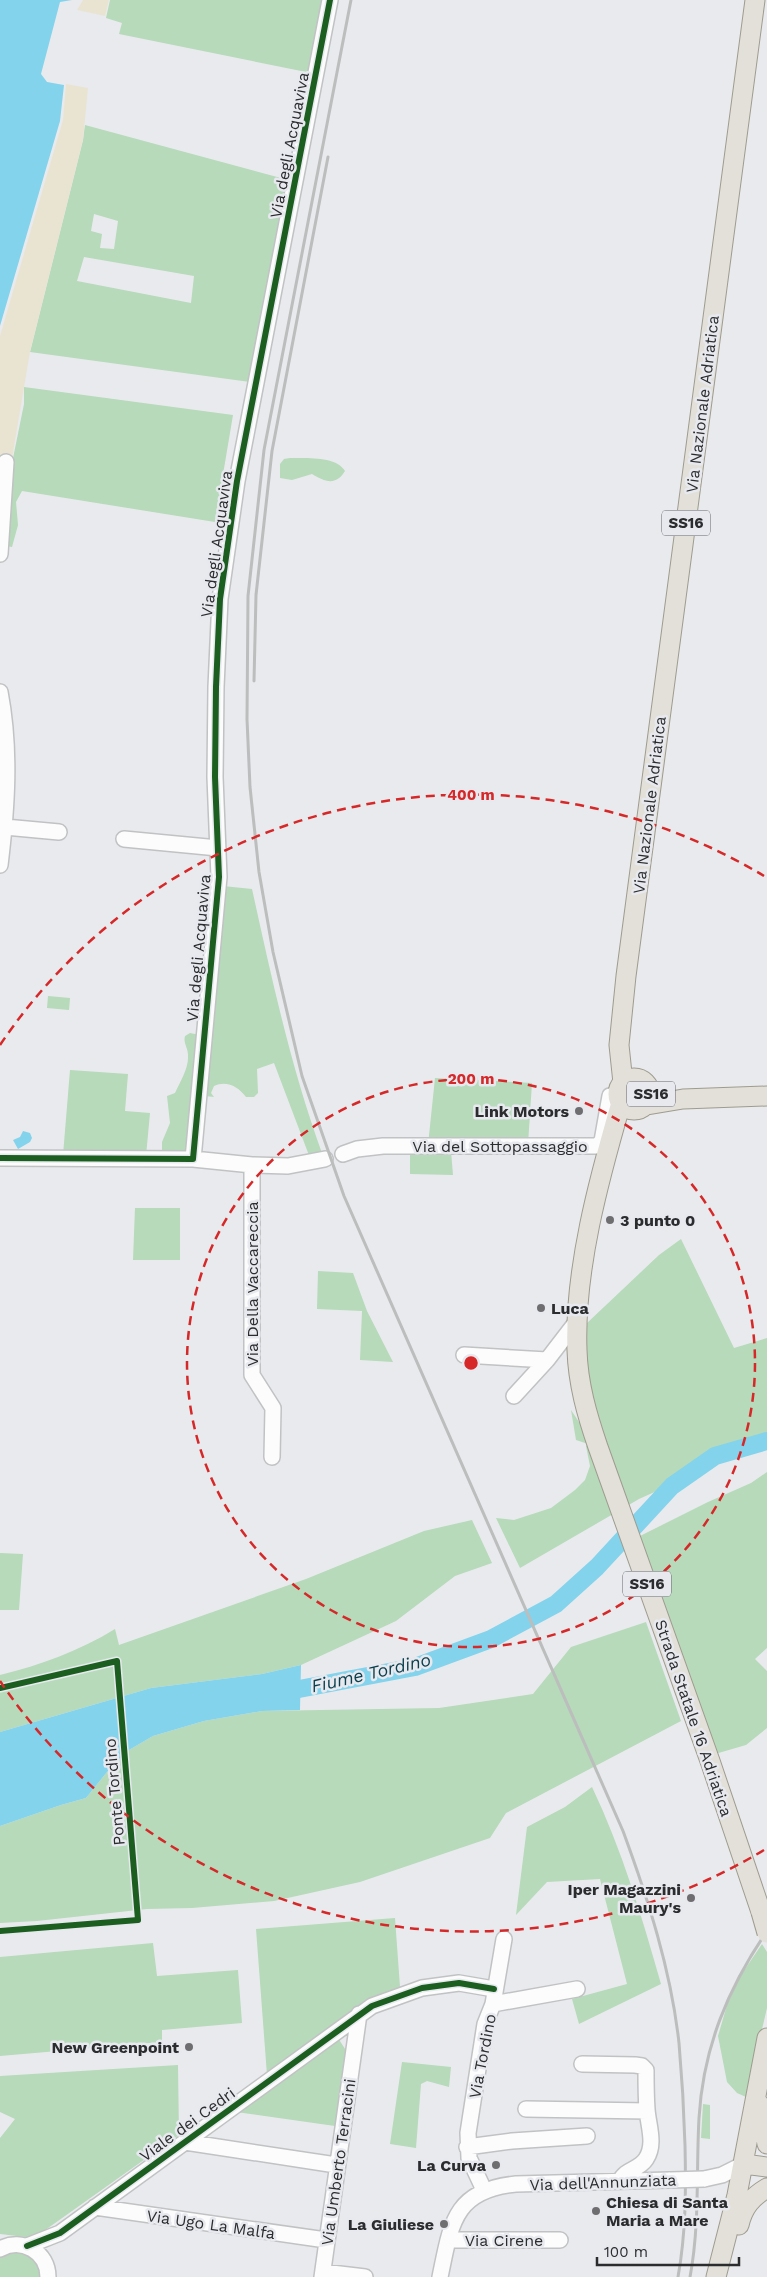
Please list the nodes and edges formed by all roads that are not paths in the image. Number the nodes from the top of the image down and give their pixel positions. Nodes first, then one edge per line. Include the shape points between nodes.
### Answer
1 (330, 0) edge
2 (755, 0) edge
3 (6, 462) dead end
4 (0, 554) edge
5 (0, 692) edge
6 (4, 827) junction
7 (59, 832) dead end
8 (124, 839) dead end
9 (218, 848) junction
10 (0, 864) edge
11 (630, 1088) junction
12 (767, 1096) edge
13 (683, 1099) junction
14 (645, 1107) junction
15 (608, 1144) junction
16 (343, 1154) dead end
17 (0, 1158) edge
18 (193, 1159) junction
19 (325, 1160) dead end
20 (252, 1165) junction
21 (577, 1328) junction
22 (464, 1355) dead end
23 (547, 1360) junction
24 (514, 1396) dead end
25 (272, 1457) dead end
26 (767, 1933) edge
27 (504, 1939) dead end
28 (494, 1989) junction
29 (577, 1989) dead end
30 (492, 2004) junction
31 (358, 2014) junction
32 (337, 2031) junction
33 (767, 2038) edge
34 (354, 2047) junction
35 (582, 2064) dead end
36 (756, 2095) junction
37 (526, 2109) dead end
38 (647, 2111) junction
39 (587, 2136) dead end
40 (186, 2142) junction
41 (767, 2144) edge
42 (467, 2147) junction
43 (336, 2165) junction
44 (767, 2167) edge
45 (742, 2172) junction
46 (620, 2181) junction
47 (767, 2181) edge
48 (767, 2188) edge
49 (484, 2190) junction
50 (95, 2208) junction
51 (60, 2233) junction
52 (326, 2240) junction
53 (448, 2240) junction
54 (560, 2240) dead end
55 (27, 2246) junction
56 (724, 2248) junction
57 (0, 2249) edge
58 (43, 2258) junction
59 (322, 2274) edge
60 (48, 2277) edge
61 (365, 2277) edge
62 (440, 2277) edge
63 (716, 2277) edge

1 - 9 street, Via degli Acquaviva via 238,481 220,599 215,735
2 - 11 main road, Via Nazionale Adriatica / SS16 via 626,976 619,1045
3 - 4 street
5 - 6 street via 8,768
6 - 7 street
6 - 10 street
8 - 9 street
9 - 18 street, Via degli Acquaviva via 219,877
11 - 13 main road via 661,1091
11 - 14 main road, SS16 via 650,1091
11 - 14 main road, SS16 via 630,1110
11 - 15 main road, SS16
11 - 16 street, Via del Sottopassaggio via 610,1096 602,1141 597,1146 383,1146
12 - 13 main road
13 - 14 main road
14 - 15 main road, SS16
15 - 21 main road, SS16 via 585,1254
17 - 18 street
18 - 20 street
19 - 20 street via 288,1166
20 - 25 street, Via Della Vaccareccia via 252,1374 273,1408
21 - 23 street
21 - 26 main road, Strada Statale 16 Adriatica / SS16, bridge via 582,1395 598,1446
22 - 23 street
23 - 24 street
27 - 28 street
28 - 30 street
28 - 31 street via 459,1983 422,1988
29 - 30 street, Via Tordino
30 - 42 street, Via Tordino via 485,2024
31 - 32 street, Viale dei Cedri
31 - 34 street, Via Umberto Terracini
32 - 34 street
32 - 40 street, Viale dei Cedri
33 - 36 main road
34 - 43 street, Via Umberto Terracini
35 - 38 street via 642,2066 646,2070
36 - 41 main road
36 - 45 main road
37 - 38 street
38 - 46 street via 651,2131 649,2153 642,2164 622,2174
39 - 42 street
40 - 43 street
40 - 50 street, Viale dei Cedri
42 - 49 street, Via Tordino
43 - 52 street, Via Umberto Terracini
44 - 45 main road
45 - 46 street, Via dell'Annunziata, bridge via 704,2179
45 - 47 main road
45 - 56 main road
46 - 49 street, Via dell'Annunziata via 516,2184
48 - 56 main road via 746,2205 736,2235
49 - 53 street, Via dell'Annunziata via 467,2202 451,2224
50 - 51 street, Viale dei Cedri
50 - 52 street, Via Ugo La Malfa
51 - 55 street, Viale dei Cedri
51 - 58 street, Viale dei Cedri
52 - 59 street, Via Umberto Terracini
53 - 54 street, Via Cirene
53 - 62 street, Via dell'Annunziata
55 - 57 street, Viale dei Cedri via 16,2244
55 - 58 street
56 - 63 main road
58 - 60 street
59 - 61 street

